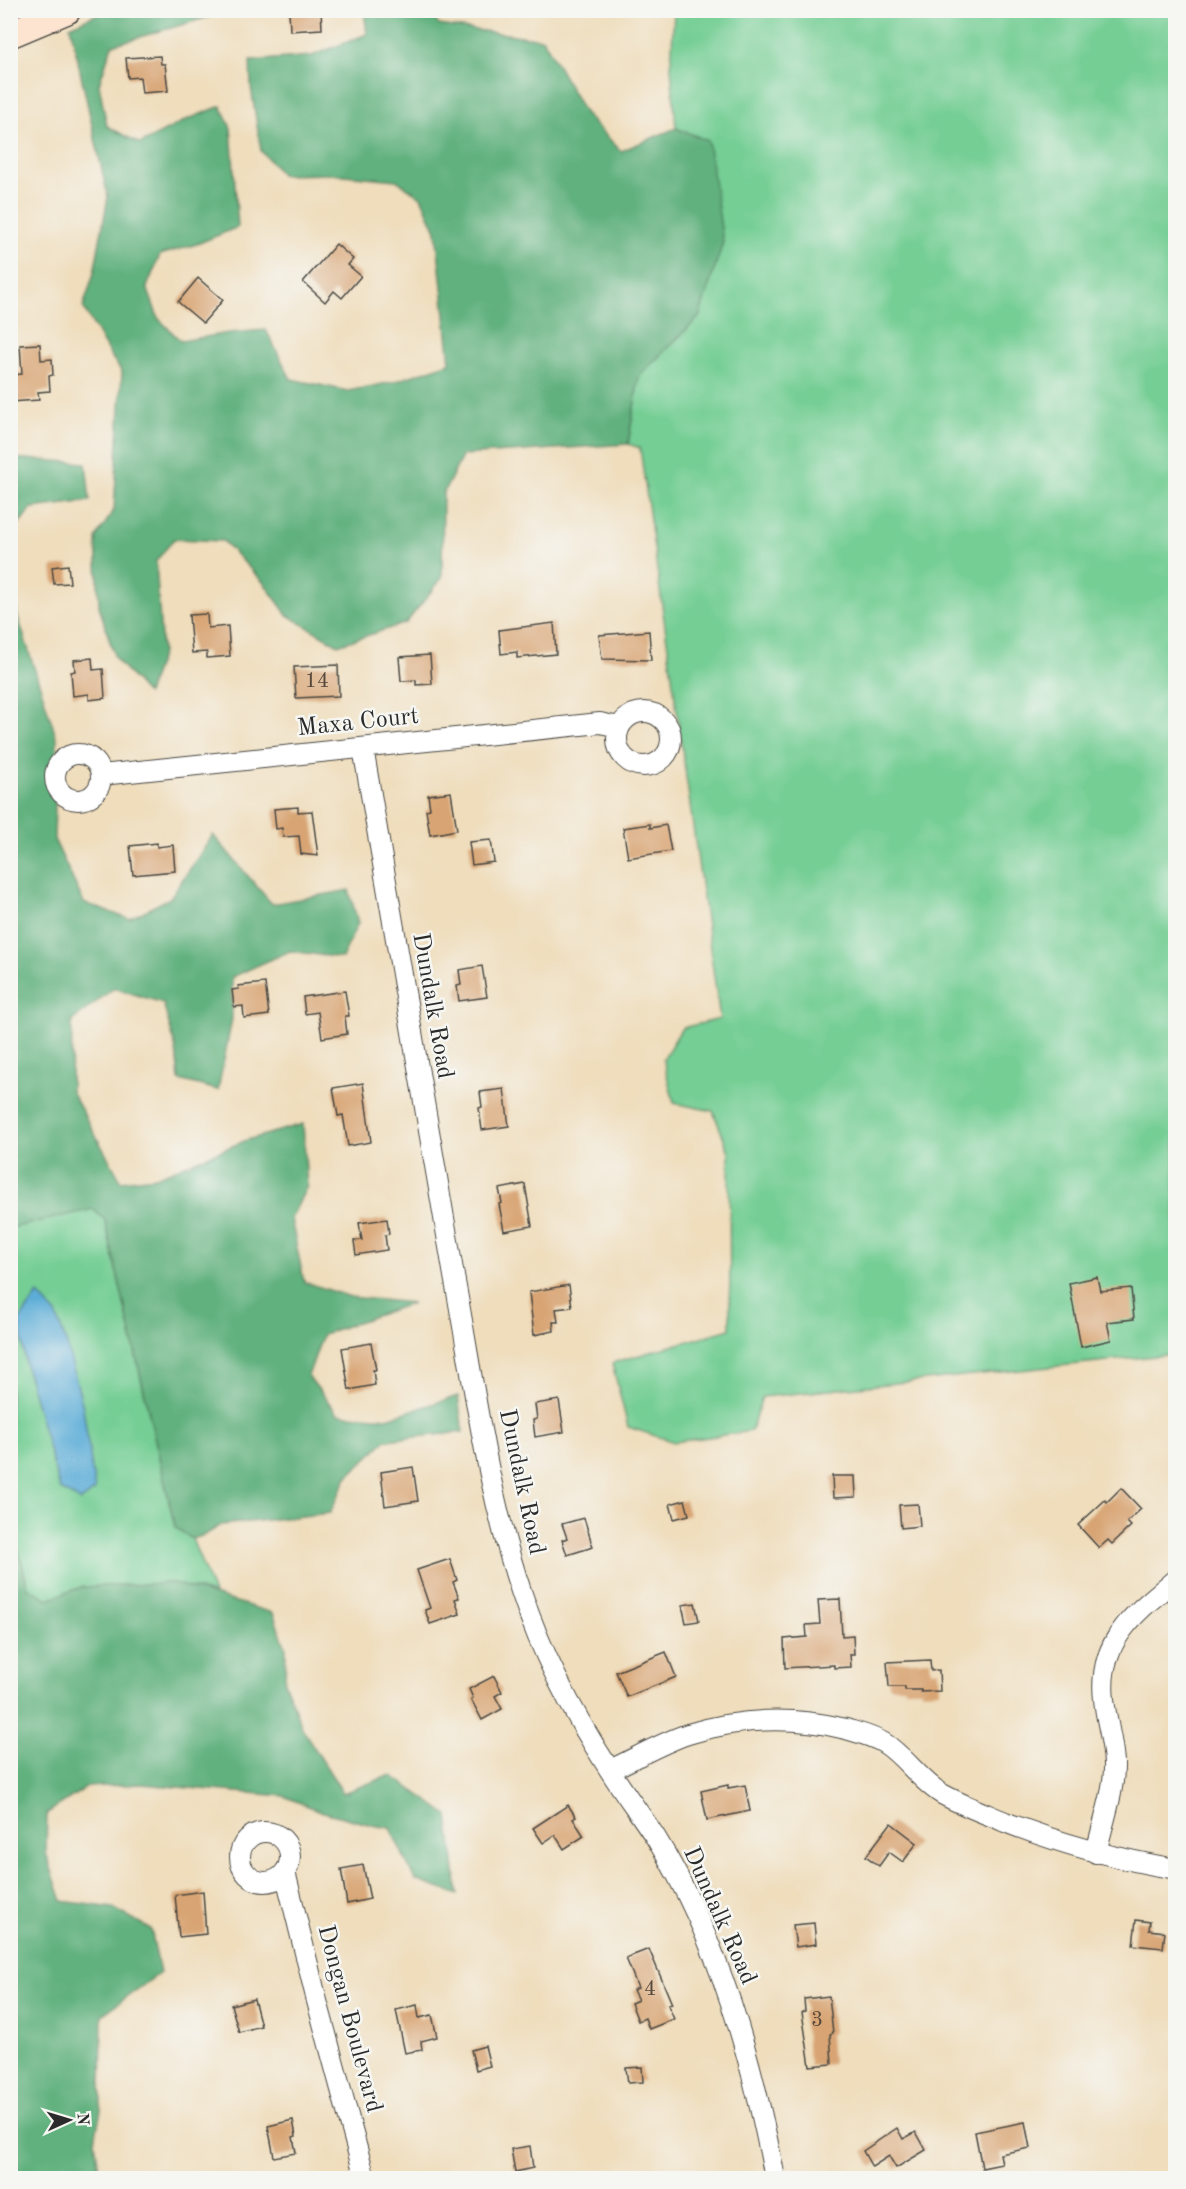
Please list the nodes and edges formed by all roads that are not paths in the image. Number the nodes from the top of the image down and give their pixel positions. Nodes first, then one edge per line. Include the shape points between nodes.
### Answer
1 (67, 10) edge
2 (10, 34) edge
3 (619, 727) dead end
4 (363, 748) junction
5 (101, 775) dead end
6 (1176, 1579) edge
7 (610, 1770) junction
8 (1096, 1853) junction
9 (1176, 1869) edge
10 (285, 1872) dead end
11 (365, 2178) edge
12 (776, 2178) edge

1 - 2 street
3 - 4 street, Maxa Court via 600,723
4 - 5 street, Maxa Court
4 - 7 street, Dundalk Road via 494,1496 523,1598 538,1634
6 - 8 street via 1131,1617 1112,1644 1103,1690 1112,1742 1113,1777
7 - 8 street via 668,1741 720,1726 780,1721 828,1725 886,1744 943,1794 1028,1831
7 - 12 street, Dundalk Road via 656,1839 709,1942 748,2054
8 - 9 street
10 - 11 street, Dongan Boulevard

